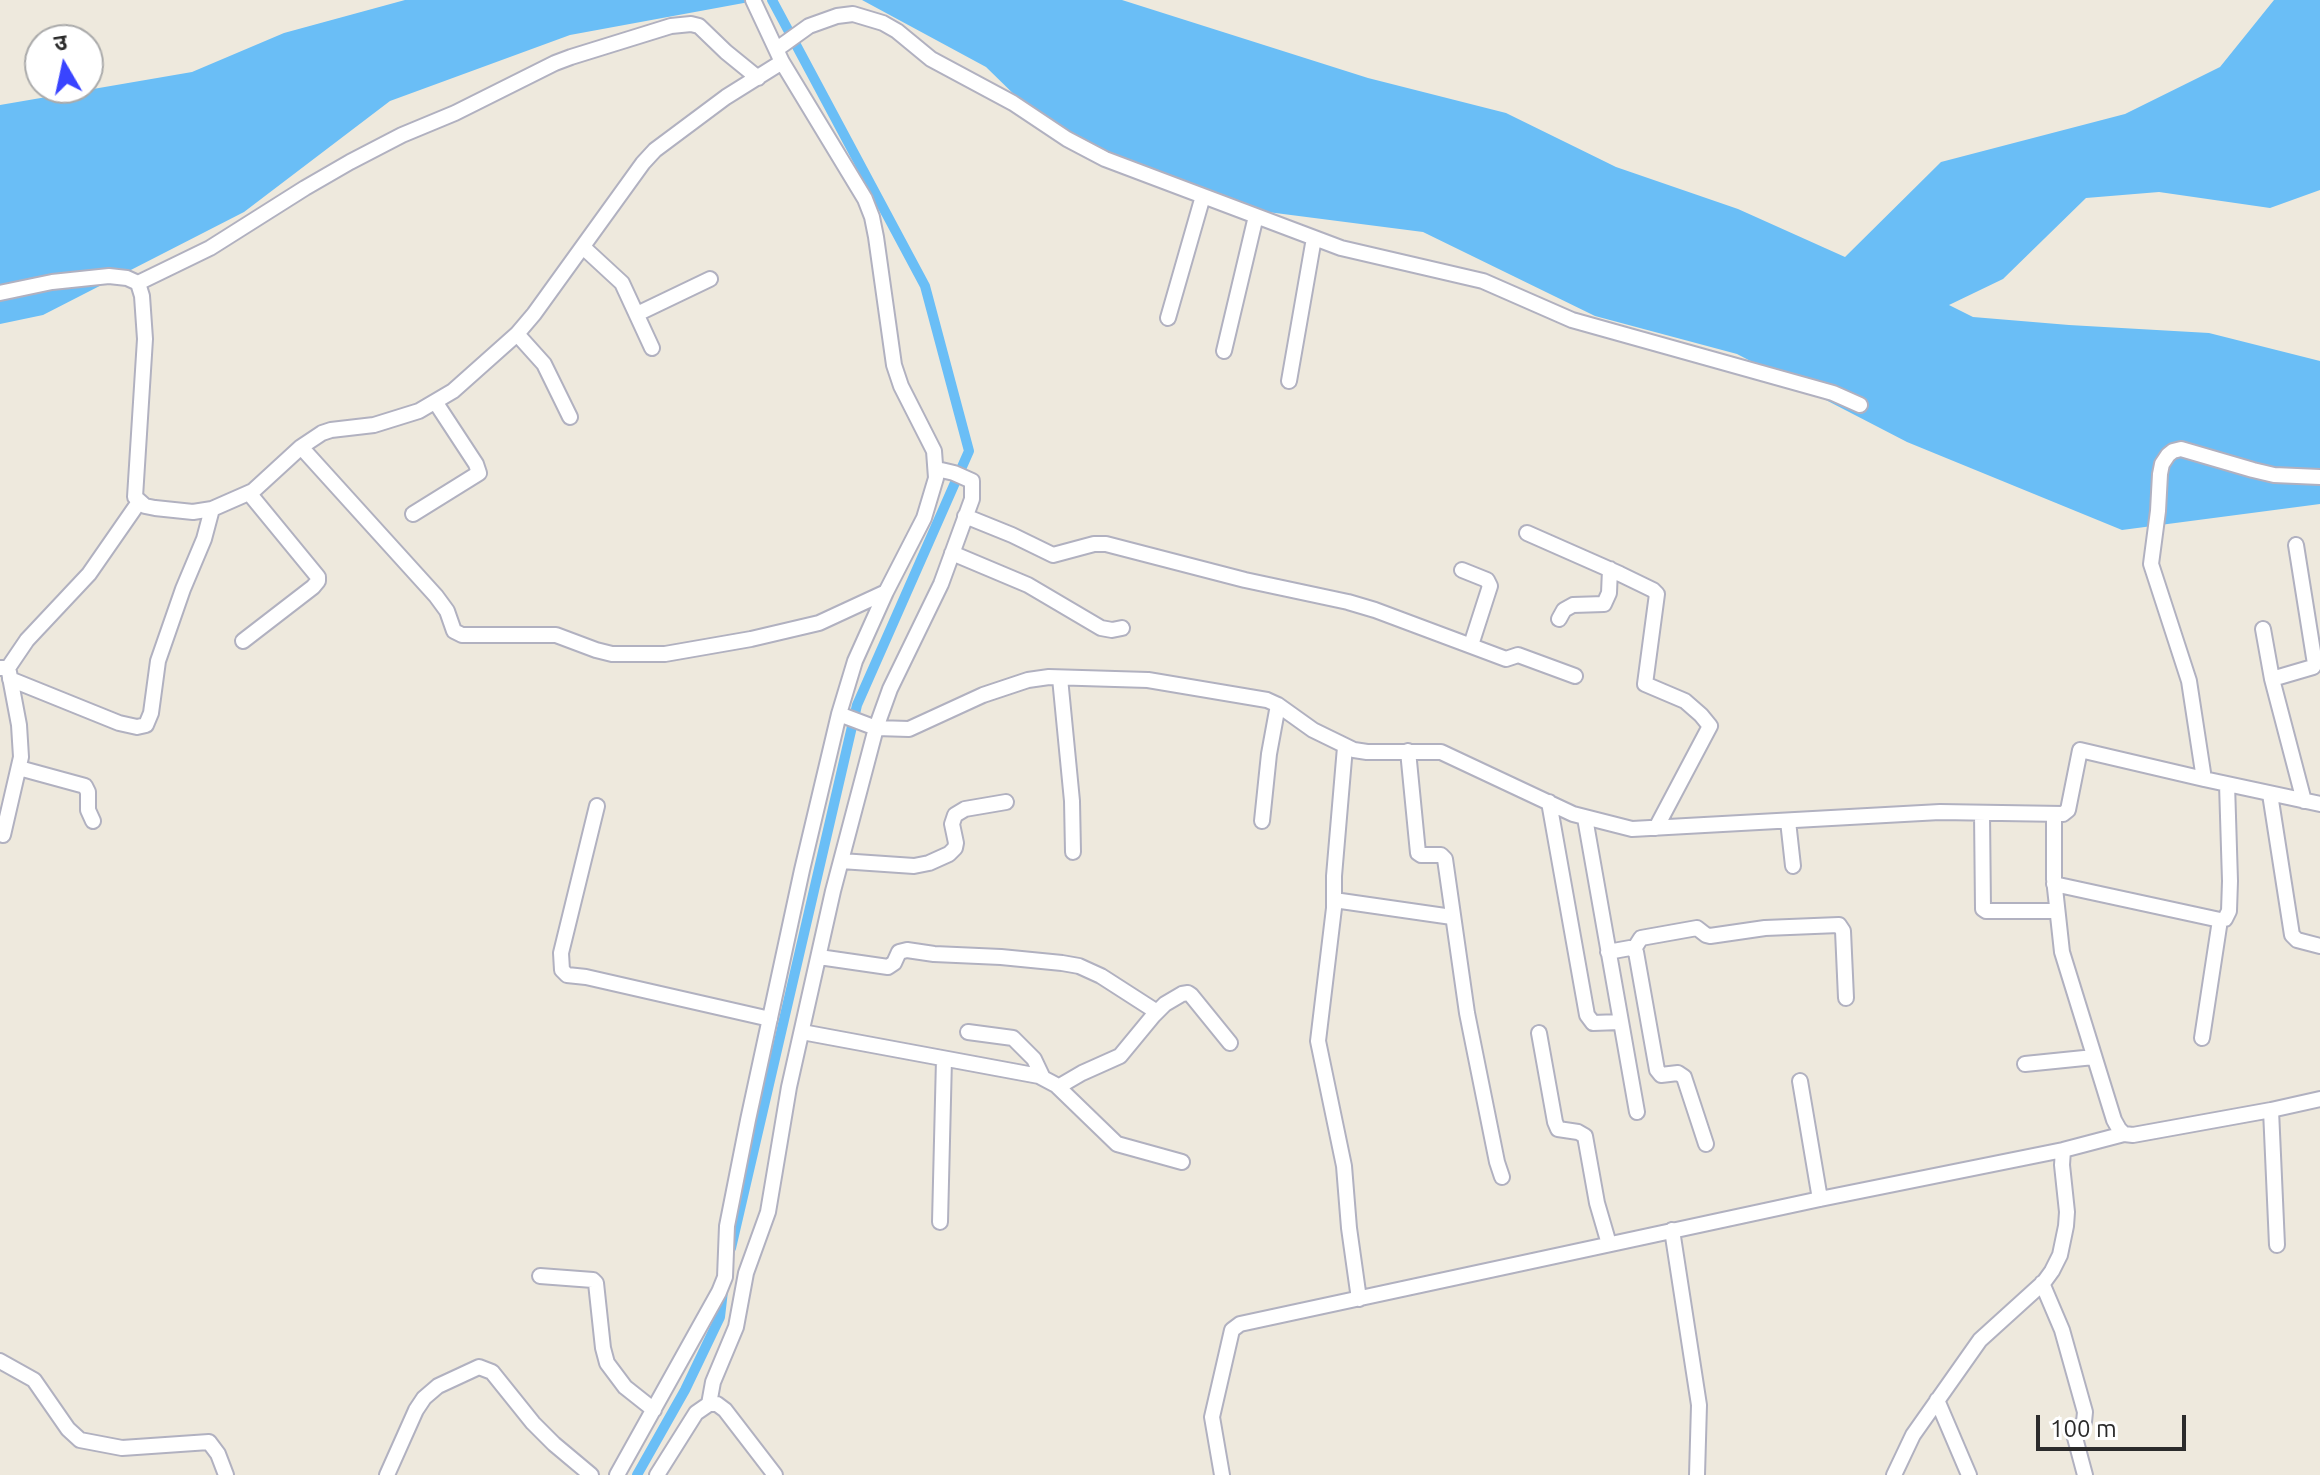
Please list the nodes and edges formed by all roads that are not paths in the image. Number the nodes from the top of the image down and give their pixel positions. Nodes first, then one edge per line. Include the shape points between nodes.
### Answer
1 (753, 0) edge
2 (778, 52) junction
3 (758, 78) junction
4 (1203, 196) junction
5 (1256, 216) junction
6 (1314, 238) junction
7 (583, 247) junction
8 (710, 279) dead end
9 (138, 283) junction
10 (0, 293) edge
11 (637, 314) junction
12 (1168, 318) dead end
13 (517, 334) junction
14 (652, 348) dead end
15 (1224, 351) dead end
16 (1289, 381) dead end
17 (436, 403) junction
18 (1860, 405) dead end
19 (570, 417) dead end
20 (301, 447) junction
21 (937, 469) junction
22 (2320, 477) edge
23 (249, 493) junction
24 (139, 502) junction
25 (212, 509) junction
26 (413, 514) dead end
27 (965, 516) junction
28 (1527, 533) dead end
29 (2296, 545) dead end
30 (952, 553) junction
31 (1610, 569) junction
32 (1462, 570) dead end
33 (886, 592) junction
34 (1559, 619) dead end
35 (1122, 628) dead end
36 (2263, 629) dead end
37 (243, 641) dead end
38 (1471, 645) junction
39 (6, 672) edge
40 (1575, 676) dead end
41 (1060, 678) junction
42 (2272, 679) junction
43 (7, 697) edge
44 (1278, 705) junction
45 (856, 721) junction
46 (1345, 747) junction
47 (1408, 751) junction
48 (19, 768) junction
49 (2204, 779) junction
50 (2227, 784) junction
51 (2270, 794) junction
52 (1006, 802) dead end
53 (1549, 802) junction
54 (2314, 803) edge
55 (597, 806) dead end
56 (2320, 812) edge
57 (1982, 813) junction
58 (2054, 814) junction
59 (1585, 818) junction
60 (93, 821) dead end
61 (1262, 821) dead end
62 (1788, 821) junction
63 (1656, 828) junction
64 (3, 835) dead end
65 (1073, 852) dead end
66 (841, 861) junction
67 (1793, 866) dead end
68 (2054, 884) junction
69 (1334, 900) junction
70 (2056, 911) junction
71 (1452, 917) junction
72 (2220, 920) junction
73 (2320, 946) edge
74 (1634, 949) junction
75 (1608, 952) junction
76 (819, 957) junction
77 (1846, 998) dead end
78 (1157, 1012) junction
79 (770, 1019) junction
80 (1620, 1022) junction
81 (802, 1032) junction
82 (968, 1032) dead end
83 (1539, 1033) dead end
84 (2202, 1038) dead end
85 (1230, 1043) dead end
86 (2094, 1057) junction
87 (944, 1059) junction
88 (2025, 1064) dead end
89 (1043, 1078) junction
90 (1800, 1081) dead end
91 (1058, 1087) junction
92 (2320, 1099) edge
93 (2271, 1110) junction
94 (1637, 1112) dead end
95 (2124, 1134) junction
96 (1706, 1144) dead end
97 (2063, 1150) junction
98 (1182, 1162) dead end
99 (1502, 1177) dead end
100 (1820, 1199) junction
101 (940, 1222) dead end
102 (1672, 1230) junction
103 (1609, 1244) junction
104 (2277, 1245) dead end
105 (540, 1276) dead end
106 (2042, 1283) junction
107 (1359, 1299) junction
108 (0, 1361) edge
109 (1937, 1400) junction
110 (709, 1404) junction
111 (654, 1410) junction
112 (226, 1475) edge
113 (387, 1475) edge
114 (591, 1475) edge
115 (617, 1475) edge
116 (657, 1475) edge
117 (775, 1475) edge
118 (1222, 1475) edge
119 (1697, 1475) edge
120 (1894, 1475) edge
121 (1969, 1475) edge
122 (2085, 1475) edge

1 - 2 street
2 - 3 street
2 - 4 street via 809,26 837,16 858,15 883,23 931,59 1085,150
2 - 21 street via 872,217 894,365 934,451
3 - 7 street via 655,150
3 - 9 street via 691,24 593,50 389,142 210,248
4 - 5 street
4 - 12 street
5 - 6 street
5 - 15 street
6 - 16 street
6 - 18 street via 1360,254 1483,281 1572,320
7 - 11 street via 622,283
7 - 13 street
8 - 11 street
9 - 10 street via 109,276
9 - 24 street via 145,339 134,490
11 - 14 street
13 - 17 street
13 - 19 street via 544,364
17 - 20 street via 374,425 331,430
17 - 26 street via 479,473
20 - 23 street
20 - 33 street via 436,596 454,631 462,635 556,635 612,654 665,654 819,623
21 - 27 street via 972,481
21 - 33 street via 924,518
22 - 49 street via 2274,475 2181,449 2162,464 2151,564 2189,681
23 - 25 street
23 - 37 street via 318,581
24 - 25 street via 176,511
24 - 39 street via 89,574 27,640
25 - 39 street via 158,661 146,725 119,723
27 - 30 street
27 - 38 street via 1053,555 1106,544 1348,602
28 - 31 street
29 - 42 street via 2315,664
30 - 35 street via 1028,585 1101,628
30 - 45 street via 890,689
31 - 34 street via 1604,604 1573,605
31 - 63 street via 1657,594 1645,684 1685,701 1710,726
32 - 38 street via 1490,586
33 - 45 street via 855,661
36 - 42 street
38 - 40 street
39 - 43 street
41 - 44 street via 1163,682
41 - 45 street via 999,688 909,729
41 - 65 street
42 - 54 street
43 - 48 street via 20,737
44 - 46 street
44 - 61 street
45 - 66 street
45 - 79 street via 802,870
46 - 47 street
46 - 69 street
47 - 53 street via 1441,752
47 - 71 street via 1417,850 1445,859
48 - 60 street via 88,788
48 - 64 street
49 - 50 street
49 - 58 street via 2080,750 2068,810
50 - 51 street
50 - 72 street via 2229,911
51 - 54 street
51 - 73 street via 2292,935
52 - 66 street via 955,815 955,848 929,863
53 - 59 street
53 - 80 street via 1587,1015 1593,1023
54 - 56 street
55 - 79 street via 561,953 562,970
57 - 58 street
57 - 62 street
57 - 70 street via 1983,909
58 - 68 street
59 - 63 street via 1632,829
59 - 75 street
62 - 63 street
62 - 67 street
66 - 76 street
68 - 70 street
68 - 72 street
69 - 71 street
69 - 107 street via 1318,1041 1344,1166
70 - 86 street via 2062,952
71 - 99 street
72 - 84 street
74 - 75 street
74 - 77 street via 1641,938 1697,928 1710,936 1839,925
74 - 96 street via 1657,1070 1684,1077
75 - 80 street
76 - 78 street via 888,967 907,950 1062,963 1101,976
76 - 81 street
78 - 85 street via 1188,993
78 - 91 street via 1120,1056
79 - 111 street via 727,1226 725,1277
80 - 94 street
81 - 87 street
81 - 110 street via 768,1212
82 - 89 street via 1013,1038 1034,1059
83 - 103 street via 1555,1122 1558,1129 1585,1136
86 - 88 street
86 - 95 street via 2114,1120
87 - 89 street
87 - 101 street
89 - 91 street
90 - 100 street
91 - 98 street via 1117,1144
92 - 93 street
93 - 95 street
93 - 104 street
95 - 97 street
97 - 100 street
97 - 106 street via 2064,1241
100 - 102 street
102 - 103 street
102 - 119 street via 1699,1405
103 - 107 street
105 - 111 street via 596,1283 607,1363 625,1387
106 - 109 street via 1980,1340
106 - 122 street via 2062,1330 2085,1412 2074,1434
107 - 118 street via 1234,1328 1211,1421
108 - 112 street via 34,1380 80,1440 122,1448 209,1442
109 - 120 street
109 - 121 street
110 - 116 street via 696,1413
110 - 117 street via 725,1410
111 - 115 street
113 - 114 street via 424,1398 479,1367 492,1372 533,1423

